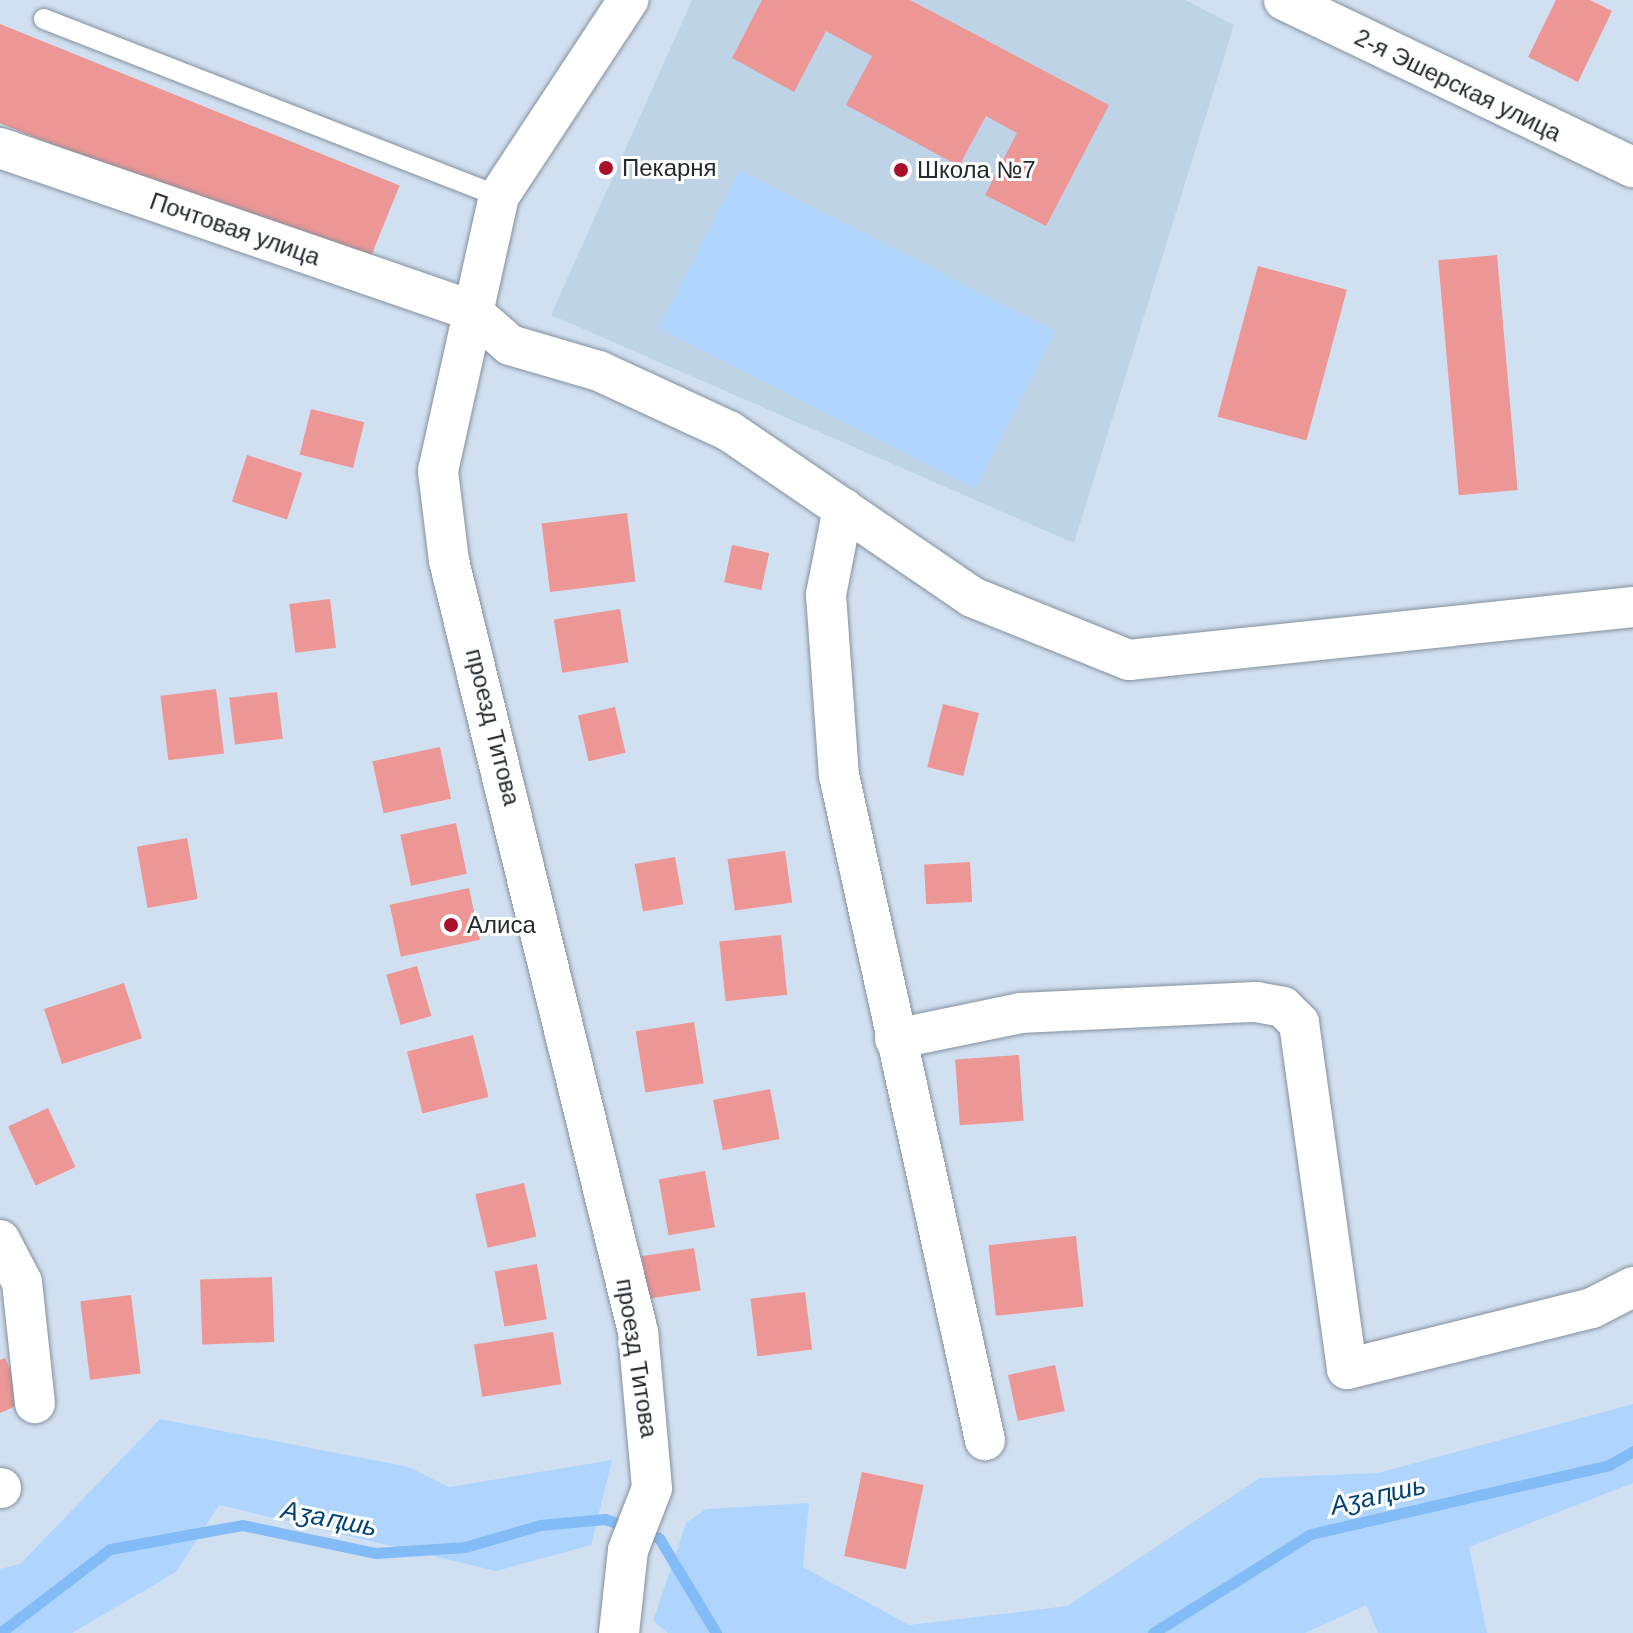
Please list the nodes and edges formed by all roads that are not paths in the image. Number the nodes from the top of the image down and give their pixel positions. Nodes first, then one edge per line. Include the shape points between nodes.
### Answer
1 (628, 0) edge
2 (1284, 0) edge
3 (44, 19) dead end
4 (0, 148) edge
5 (1633, 167) edge
6 (499, 196) junction
7 (470, 310) junction
8 (843, 508) junction
9 (1633, 607) edge
10 (895, 1039) junction
11 (0, 1240) edge
12 (1633, 1287) edge
13 (35, 1403) dead end
14 (985, 1440) dead end
15 (619, 1633) edge

1 - 6 street, проезд Титова
2 - 5 street, 2-я Эшерская улица
3 - 6 lane
4 - 7 street, Почтовая улица
6 - 7 street, проезд Титова
7 - 8 street via 510,345 599,371 729,431
7 - 15 street, проезд Титова via 438,471 439,519 638,1332 652,1488 628,1550
8 - 9 street via 972,597 1129,660
8 - 10 street via 826,595 839,775
10 - 12 street via 1020,1013 1256,1002 1283,1007 1299,1023 1347,1369 1592,1308
10 - 14 street
11 - 13 street via 22,1282

